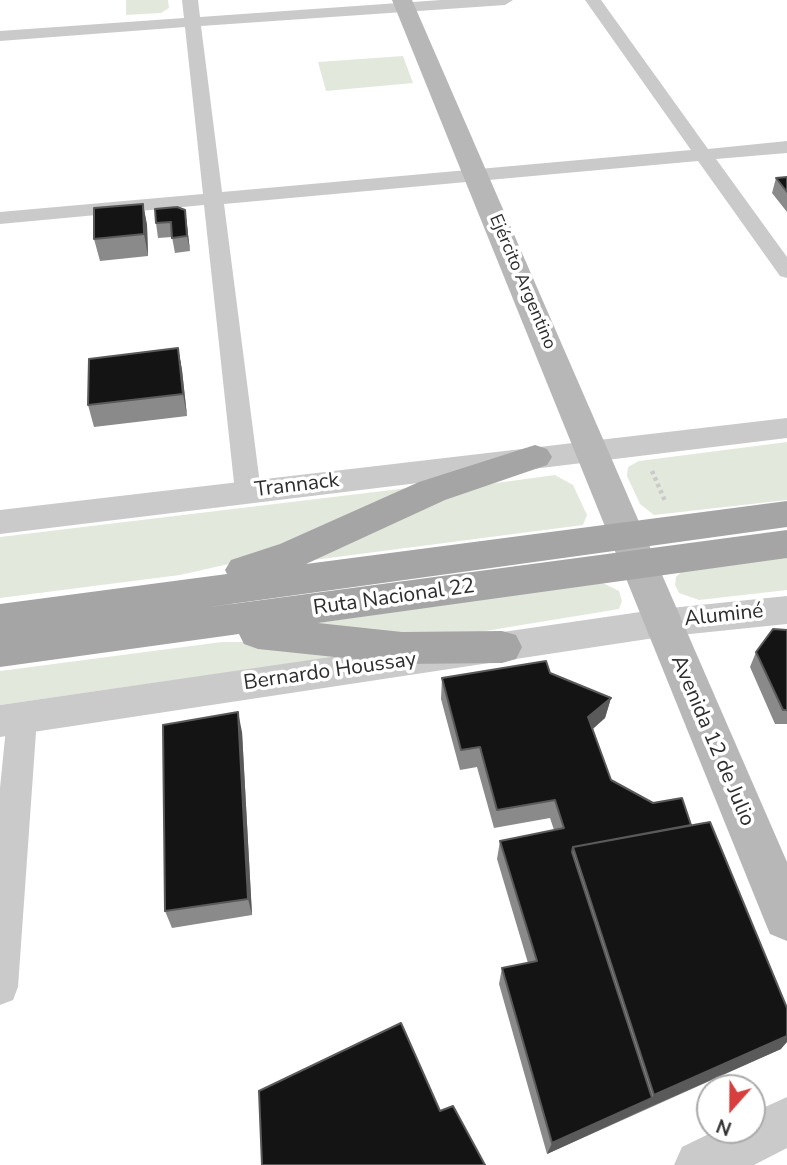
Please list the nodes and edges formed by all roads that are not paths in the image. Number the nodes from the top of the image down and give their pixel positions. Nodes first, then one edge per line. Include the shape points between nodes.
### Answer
1 (190, 0) edge
2 (505, 0) edge
3 (593, 0) edge
4 (403, 4) edge
5 (193, 23) junction
6 (0, 36) edge
7 (787, 147) edge
8 (703, 155) junction
9 (476, 175) junction
10 (214, 199) junction
11 (0, 218) edge
12 (787, 272) edge
13 (787, 428) edge
14 (593, 450) junction
15 (535, 457) junction
16 (248, 492) junction
17 (787, 514) edge
18 (0, 522) edge
19 (787, 544) edge
20 (633, 550) junction
21 (126, 603) junction
22 (787, 610) edge
23 (0, 620) edge
24 (661, 623) junction
25 (154, 631) junction
26 (502, 647) junction
27 (0, 652) edge
28 (11, 720) edge
29 (787, 917) edge
30 (0, 987) edge
31 (787, 1122) edge
32 (700, 1165) edge

1 - 5 street
2 - 4 street
3 - 8 street
4 - 5 street
4 - 9 main road, Ejército Argentino
5 - 6 street
5 - 10 street
7 - 8 street
8 - 9 street
8 - 12 street
9 - 10 street
9 - 14 main road, Ejército Argentino
10 - 11 street
10 - 16 street
13 - 14 street, Trannack
14 - 15 street, Trannack
14 - 20 main road, Ejército Argentino
15 - 16 street, Trannack
15 - 21 main road via 432,491 265,564
16 - 18 street, Trannack
17 - 20 main road, Ruta Nacional 22
19 - 20 main road, Ruta Nacional 22
20 - 21 main road, Ruta Nacional 22
20 - 24 main road, Avenida 12 de Julio
20 - 25 main road, Ruta Nacional 22
21 - 23 main road, Ruta Nacional 22
22 - 24 street, Aluminé
24 - 26 street, Bernardo Houssay
24 - 29 main road, Avenida 12 de Julio
25 - 26 main road via 284,634 402,648
25 - 27 main road, Ruta Nacional 22
26 - 28 street, Bernardo Houssay
28 - 30 street
31 - 32 street

